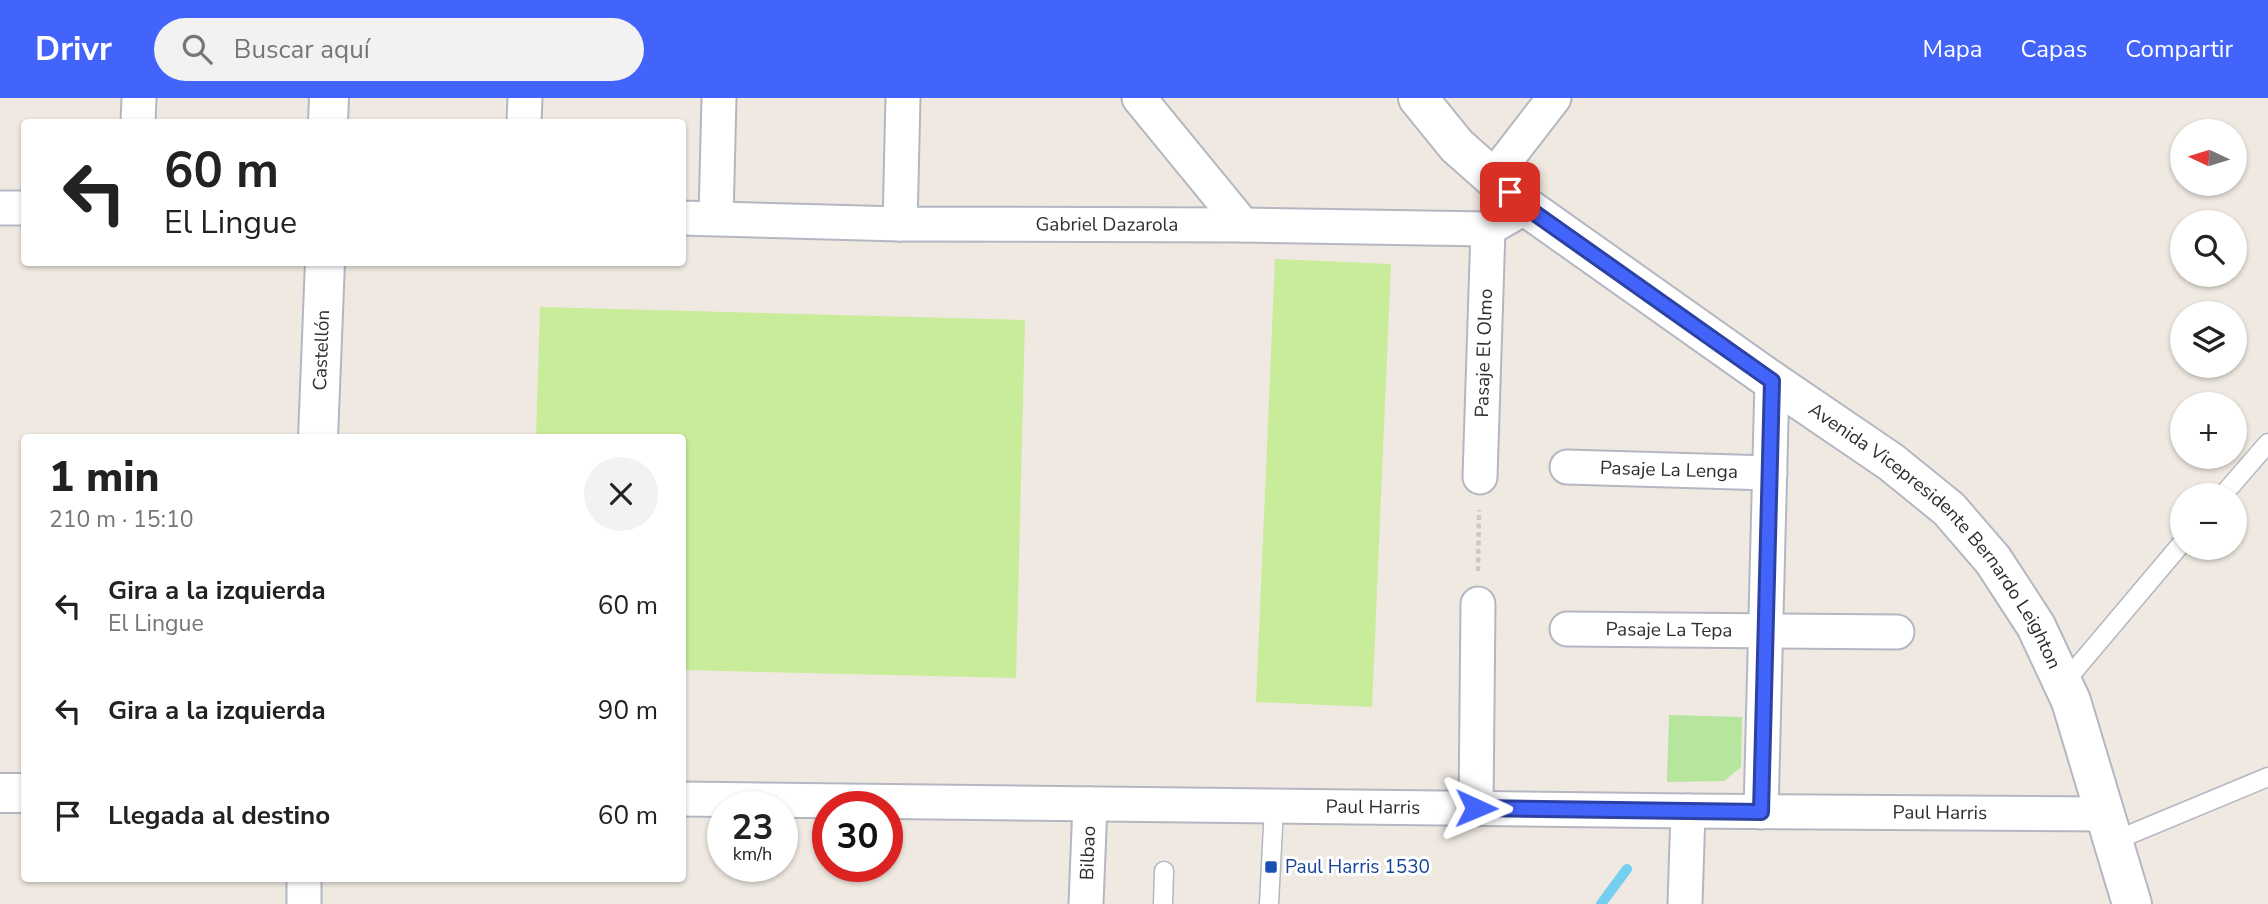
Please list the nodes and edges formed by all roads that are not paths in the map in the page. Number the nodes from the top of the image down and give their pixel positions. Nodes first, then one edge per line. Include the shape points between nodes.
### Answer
1 (139, 98) edge
2 (329, 98) edge
3 (525, 98) edge
4 (719, 98) edge
5 (903, 98) edge
6 (1139, 98) edge
7 (1418, 98) edge
8 (1555, 98) edge
9 (138, 119) edge
10 (328, 119) edge
11 (524, 119) edge
12 (1493, 177) junction
13 (1526, 207) junction
14 (0, 208) edge
15 (21, 208) edge
16 (686, 218) edge
17 (716, 218) junction
18 (900, 224) junction
19 (1243, 225) junction
20 (1488, 229) junction
21 (325, 266) edge
22 (1772, 381) junction
23 (318, 434) edge
24 (2268, 443) edge
25 (1567, 467) dead end
26 (1770, 473) junction
27 (1480, 477) road end
28 (2233, 483) edge
29 (2170, 557) edge
30 (1478, 604) road end
31 (1567, 629) dead end
32 (1766, 631) junction
33 (1897, 632) dead end
34 (2063, 684) junction
35 (2268, 777) edge
36 (0, 793) edge
37 (21, 793) edge
38 (686, 799) edge
39 (1090, 804) junction
40 (1275, 807) junction
41 (1476, 808) junction
42 (1688, 811) junction
43 (1761, 812) junction
44 (2109, 828) junction
45 (1164, 871) dead end
46 (304, 882) edge
47 (304, 904) edge
48 (1086, 904) edge
49 (1163, 904) edge
50 (1269, 904) edge
51 (1685, 904) edge
52 (2132, 904) edge

1 - 9 street
2 - 10 main road
3 - 11 street
4 - 17 street
5 - 18 street
6 - 19 street
7 - 12 main road, Avenida Vicepresidente Bernardo Leighton via 1457,146
8 - 12 street
12 - 13 main road, Avenida Vicepresidente Bernardo Leighton
13 - 20 street
13 - 22 main road, Avenida Vicepresidente Bernardo Leighton
14 - 15 street
16 - 17 street, Gabriel Dazarola
17 - 18 street, Gabriel Dazarola
18 - 19 street, Gabriel Dazarola
19 - 20 street, Gabriel Dazarola
20 - 27 street, Pasaje El Olmo
21 - 23 main road, Castellón
22 - 26 street
22 - 34 main road, Avenida Vicepresidente Bernardo Leighton via 1891,462 1949,509 1993,561 2036,626
24 - 28 lane
25 - 26 street, Pasaje La Lenga
26 - 32 street
29 - 34 lane
30 - 41 street
31 - 32 street, Pasaje La Tepa
32 - 33 street, Pasaje La Tepa
32 - 43 street
34 - 44 main road, Avenida Vicepresidente Bernardo Leighton
35 - 44 lane
36 - 37 main road
38 - 39 street, Paul Harris
39 - 40 street, Paul Harris
39 - 48 street, Bilbao
40 - 41 street, Paul Harris
40 - 50 lane
41 - 42 street, Paul Harris
42 - 43 street, Paul Harris
42 - 51 street
43 - 44 street, Paul Harris
44 - 52 main road, Avenida Vicepresidente Bernardo Leighton
45 - 49 lane
46 - 47 street

